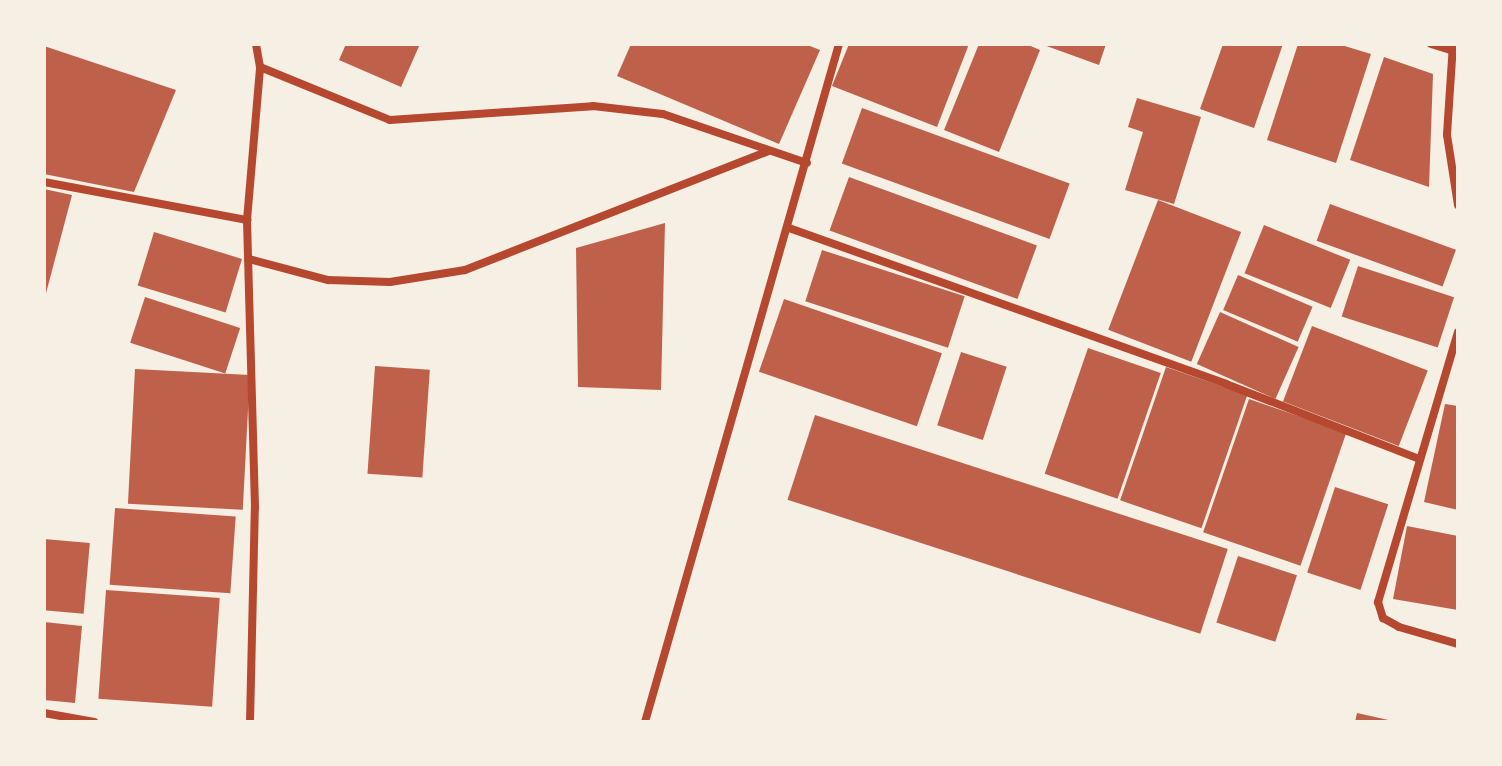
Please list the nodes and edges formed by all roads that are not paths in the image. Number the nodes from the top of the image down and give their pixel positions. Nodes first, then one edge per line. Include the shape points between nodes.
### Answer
1 (256, 44) edge
2 (839, 44) edge
3 (1431, 44) edge
4 (1452, 47) edge
5 (260, 67) junction
6 (769, 150) junction
7 (807, 163) junction
8 (44, 182) edge
9 (1458, 205) edge
10 (247, 220) junction
11 (789, 228) junction
12 (249, 259) junction
13 (1458, 332) edge
14 (1417, 458) junction
15 (1458, 644) edge
16 (44, 713) edge
17 (94, 722) edge
18 (250, 722) edge
19 (645, 722) edge

1 - 5 street
2 - 7 street
3 - 4 street
4 - 9 street via 1447,135
5 - 6 street via 390,120 593,106 663,114
5 - 10 street
6 - 7 street
6 - 12 street via 465,270 390,282 328,280
7 - 11 street
8 - 10 street
10 - 12 street
11 - 14 street
11 - 19 street
12 - 18 street via 255,507
13 - 14 street
14 - 15 street via 1378,602 1383,618 1399,627
16 - 17 street

